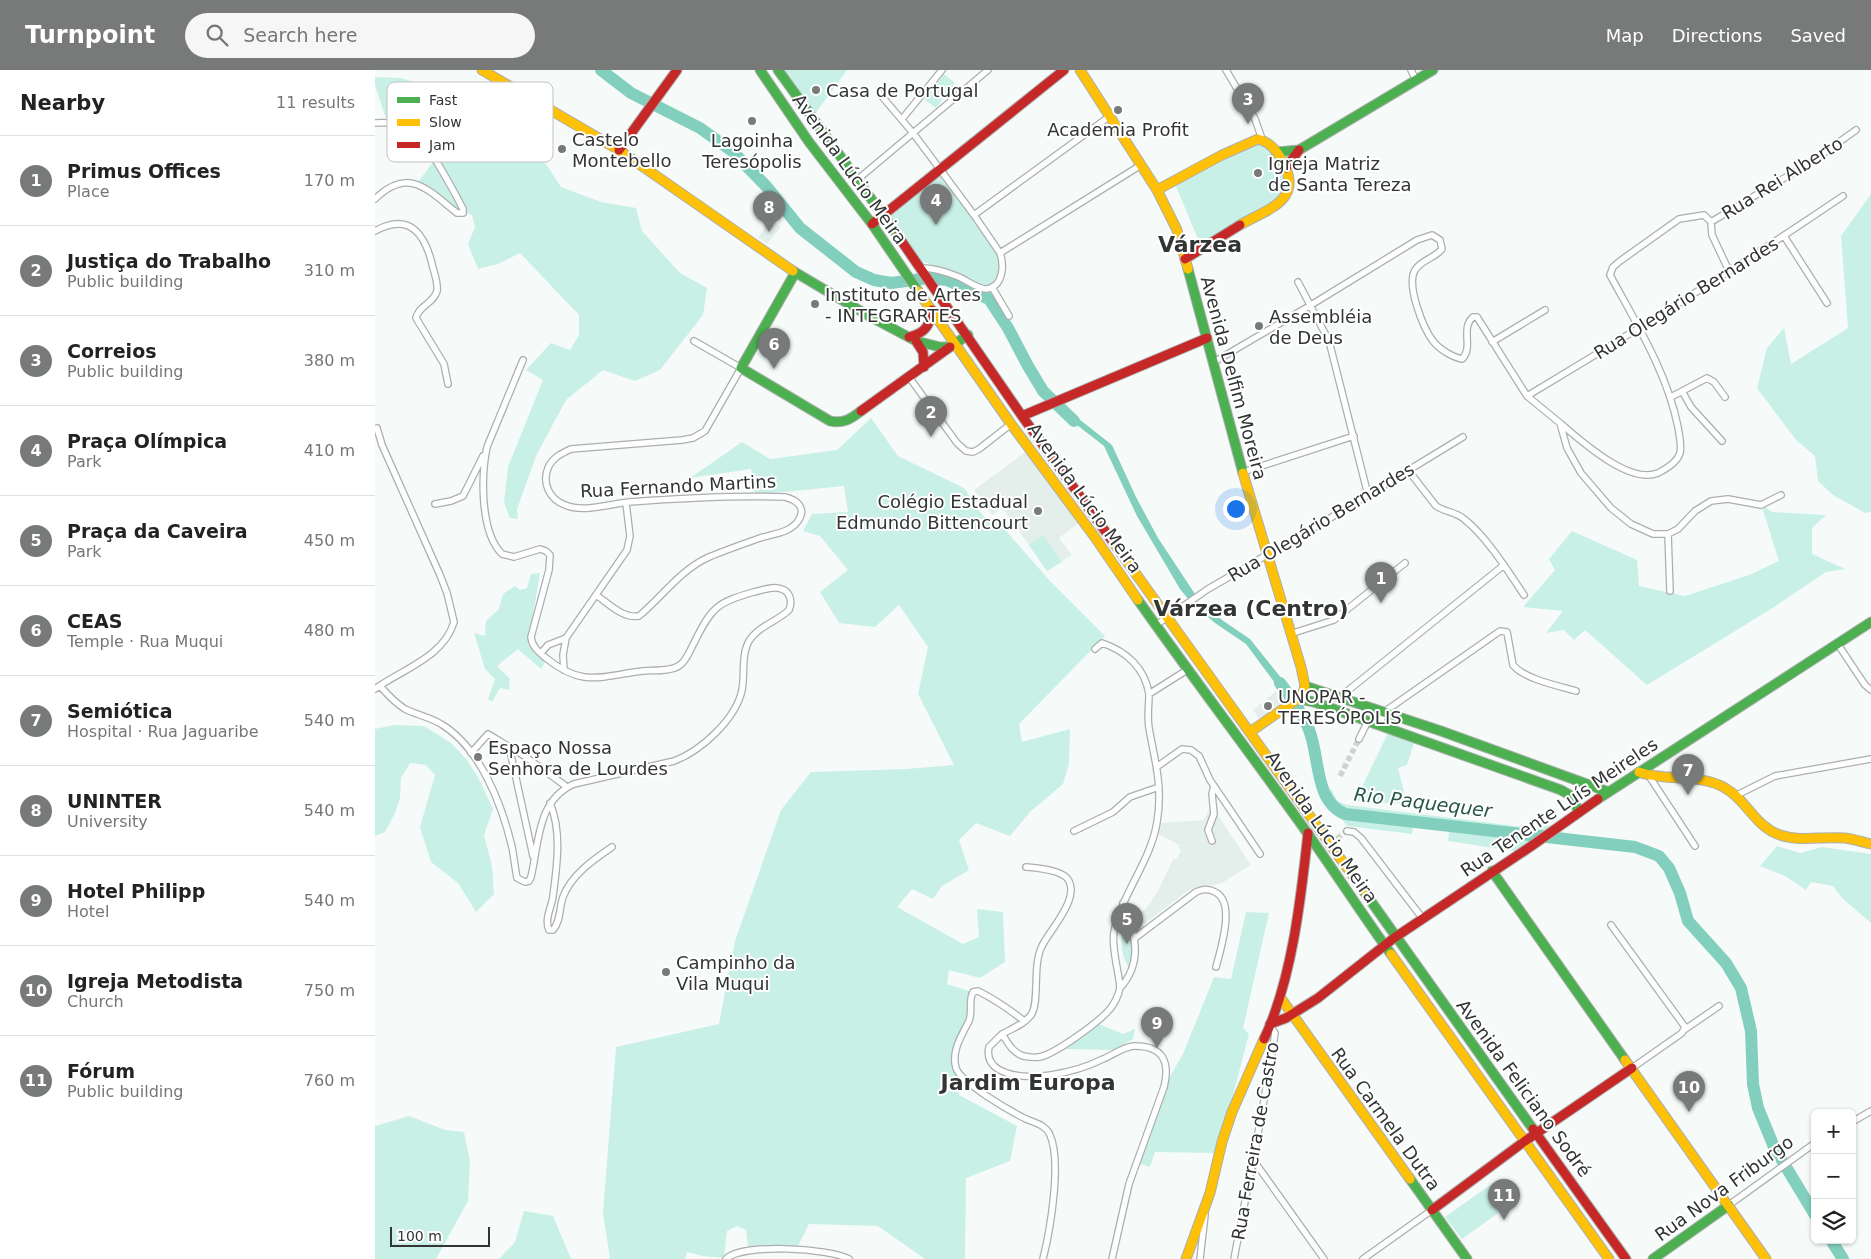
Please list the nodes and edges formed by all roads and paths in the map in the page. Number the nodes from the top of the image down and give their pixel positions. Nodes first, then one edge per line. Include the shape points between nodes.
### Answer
1 (481, 70) edge
2 (677, 70) edge
3 (760, 70) edge
4 (777, 70) edge
5 (942, 70) edge
6 (988, 70) edge
7 (1064, 70) edge
8 (1080, 70) edge
9 (1226, 70) edge
10 (1411, 70) edge
11 (1433, 70) edge
12 (1416, 80) junction
13 (502, 82) edge
14 (879, 93) dead end
15 (553, 112) edge
16 (1109, 116) junction
17 (903, 119) junction
18 (1856, 130) dead end
19 (913, 133) junction
20 (1262, 139) junction
21 (619, 150) junction
22 (1299, 150) junction
23 (1276, 152) junction
24 (437, 162) edge
25 (1141, 165) junction
26 (1286, 168) junction
27 (941, 170) junction
28 (857, 180) junction
29 (1157, 190) junction
30 (1843, 196) dead end
31 (375, 199) edge
32 (974, 215) junction
33 (883, 216) junction
34 (1711, 222) junction
35 (872, 224) junction
36 (375, 231) edge
37 (1784, 236) junction
38 (1000, 253) junction
39 (1185, 259) junction
40 (923, 271) junction
41 (1729, 271) junction
42 (795, 273) junction
43 (1298, 282) dead end
44 (992, 286) junction
45 (1827, 303) dead end
46 (1311, 305) junction
47 (931, 310) junction
48 (1545, 310) dead end
49 (1009, 316) dead end
50 (1639, 329) junction
51 (968, 335) junction
52 (1207, 338) junction
53 (913, 339) junction
54 (694, 341) dead end
55 (1492, 342) junction
56 (953, 346) junction
57 (523, 360) dead end
58 (1214, 362) junction
59 (924, 367) junction
60 (741, 368) junction
61 (909, 377) junction
62 (448, 384) dead end
63 (1682, 391) junction
64 (1527, 396) junction
65 (1671, 397) junction
66 (1725, 397) dead end
67 (1022, 416) junction
68 (1560, 423) junction
69 (1011, 424) junction
70 (377, 428) dead end
71 (1354, 436) junction
72 (1463, 437) dead end
73 (1722, 441) dead end
74 (487, 447) junction
75 (1408, 470) junction
76 (1243, 472) junction
77 (1368, 495) junction
78 (1781, 495) dead end
79 (626, 502) junction
80 (435, 504) dead end
81 (1668, 534) junction
82 (1267, 555) junction
83 (1405, 563) dead end
84 (1503, 565) junction
85 (1670, 591) dead end
86 (596, 595) junction
87 (1524, 595) dead end
88 (1166, 617) junction
89 (1871, 622) edge
90 (1155, 625) junction
91 (1290, 634) junction
92 (566, 638) junction
93 (1837, 643) junction
94 (1095, 649) dead end
95 (541, 652) junction
96 (564, 670) junction
97 (1187, 670) junction
98 (1305, 686) junction
99 (377, 688) edge
100 (1319, 690) junction
101 (1871, 690) edge
102 (1576, 691) dead end
103 (1149, 694) junction
104 (1340, 696) junction
105 (1298, 700) junction
106 (1314, 702) junction
107 (1384, 712) junction
108 (1368, 721) junction
109 (1379, 725) junction
110 (1441, 731) junction
111 (1250, 732) junction
112 (1359, 739) tunnel mouth
113 (509, 746) junction
114 (1436, 746) junction
115 (471, 753) junction
116 (1871, 759) edge
117 (1157, 766) junction
118 (1639, 772) junction
119 (1649, 776) junction
120 (1214, 786) junction
121 (567, 787) junction
122 (1159, 787) junction
123 (1607, 792) junction
124 (1737, 795) junction
125 (550, 802) junction
126 (1578, 811) junction
127 (1074, 831) dead end
128 (1347, 831) dead end
129 (1308, 833) junction
130 (1212, 841) dead end
131 (1871, 844) edge
132 (1695, 846) dead end
133 (611, 847) dead end
134 (1260, 854) dead end
135 (534, 860) junction
136 (1027, 867) dead end
137 (1492, 870) junction
138 (1123, 903) junction
139 (1423, 919) junction
140 (1611, 925) dead end
141 (1396, 937) junction
142 (1135, 938) junction
143 (1385, 945) junction
144 (1217, 967) dead end
145 (1120, 988) junction
146 (1280, 997) junction
147 (1719, 1006) dead end
148 (1292, 1015) junction
149 (1024, 1020) junction
150 (1269, 1027) junction
151 (1461, 1029) junction
152 (1685, 1030) junction
153 (1002, 1034) junction
154 (1451, 1036) junction
155 (1632, 1068) junction
156 (1871, 1111) edge
157 (1856, 1120) edge
158 (1537, 1133) junction
159 (1525, 1141) junction
160 (1811, 1146) edge
161 (1254, 1161) junction
162 (1729, 1205) junction
163 (1205, 1206) junction
164 (1432, 1210) junction
165 (726, 1259) edge
166 (849, 1259) edge
167 (1043, 1259) edge
168 (1112, 1259) edge
169 (1186, 1259) edge
170 (1200, 1259) edge
171 (1234, 1259) edge
172 (1324, 1259) edge
173 (1363, 1259) edge
174 (1467, 1259) edge
175 (1609, 1259) edge
176 (1627, 1259) edge
177 (1653, 1259) edge
178 (1766, 1259) edge

1 - 13 main road
2 - 21 main road
3 - 35 main road, Avenida Lúcio Meira via 809,142
4 - 28 main road, Avenida Lúcio Meira
5 - 17 street
6 - 19 street
7 - 27 main road
8 - 16 main road, Avenida Delfim Moreira
9 - 20 street via 1255,119
10 - 12 street
11 - 12 main road
12 - 22 main road
14 - 17 street
15 - 21 main road
16 - 25 main road, Avenida Delfim Moreira
16 - 32 street
17 - 19 street
18 - 34 street, Rua Rei Alberto via 1811,162
19 - 27 street
19 - 28 street
20 - 23 main road
20 - 29 main road via 1250,141
21 - 42 main road
22 - 23 main road
22 - 26 main road
23 - 26 main road
24 - 31 street via 463,214 425,187 413,183 395,186
25 - 29 main road, Avenida Delfim Moreira
25 - 38 street
26 - 39 main road via 1292,185 1285,198
27 - 32 street
27 - 33 main road
28 - 33 main road, Avenida Lúcio Meira
29 - 39 main road, Avenida Delfim Moreira via 1177,230
30 - 37 street, Rua Olegário Bernardes
32 - 38 street
33 - 35 main road
33 - 40 main road, Avenida Lúcio Meira
34 - 41 street via 1712,235
34 - 50 street, Rua Rei Alberto via 1704,215 1679,219 1616,264 1610,275
35 - 47 main road, Avenida Lúcio Meira
36 - 62 street via 390,224 406,226 421,234 426,243 437,291 417,312 416,318 444,364
37 - 41 street, Rua Olegário Bernardes
37 - 45 street
38 - 44 street via 1002,274
39 - 52 main road, Avenida Delfim Moreira
40 - 44 street via 934,269 949,273 985,289
40 - 51 main road, Avenida Lúcio Meira
41 - 50 street, Rua Olegário Bernardes
42 - 53 main road
42 - 60 main road, Rua Fernando Martins
43 - 46 street
44 - 49 street
46 - 55 street via 1423,237 1435,236 1443,246 1438,254 1417,268 1413,276 1417,307 1425,327 1433,341 1457,358 1462,359 1466,354 1468,324 1473,317 1480,320
46 - 58 street
46 - 71 street via 1329,341
47 - 53 main road via 927,329
47 - 56 main road, Avenida Lúcio Meira
48 - 55 street
50 - 64 street, Rua Olegário Bernardes
50 - 65 street
51 - 56 main road
51 - 67 main road, Avenida Lúcio Meira
52 - 58 main road, Avenida Delfim Moreira
52 - 67 main road
53 - 56 main road via 940,347
53 - 59 main road via 923,352
54 - 60 street
55 - 64 street
56 - 59 main road
56 - 69 main road, Avenida Lúcio Meira
57 - 74 street
58 - 76 main road, Avenida Delfim Moreira
59 - 61 main road
60 - 61 main road via 833,422 845,422
60 - 79 street, Rua Fernando Martins via 710,424 699,435 682,440 571,449 562,452 550,464 545,481 548,492 564,505 583,508
61 - 69 street via 966,451 979,449
63 - 65 street
63 - 66 street via 1707,378
63 - 73 street via 1691,407
64 - 68 street
65 - 68 street via 1679,431 1680,453 1672,465 1655,474 1638,473 1608,462
67 - 88 main road, Avenida Lúcio Meira
68 - 81 street via 1572,458 1611,508 1621,518 1642,529 1653,534
69 - 90 main road, Avenida Lúcio Meira
70 - 99 street via 440,575 454,622 439,647
71 - 76 street
71 - 77 street
72 - 75 street, Rua Olegário Bernardes
74 - 80 street via 463,496
74 - 95 street via 483,499 497,549 509,557 540,549 550,555 531,637
75 - 77 street, Rua Olegário Bernardes
75 - 84 street via 1436,506 1460,516 1472,526
76 - 82 main road, Avenida Delfim Moreira
77 - 82 street, Rua Olegário Bernardes
78 - 81 street via 1761,505 1728,499 1713,500
79 - 86 street via 630,536 627,550
79 - 86 street, Rua Fernando Martins via 785,497 797,501 801,514 792,527 693,566 639,616 622,613
81 - 85 street
82 - 88 street, Rua Olegário Bernardes
82 - 91 main road, Avenida Delfim Moreira
83 - 91 street via 1334,620
84 - 87 street
84 - 104 street
86 - 92 street
88 - 90 street, Rua Olegário Bernardes
88 - 111 main road, Avenida Lúcio Meira
89 - 93 main road, Rua Tenente Luís Meireles
90 - 97 main road, Avenida Lúcio Meira
91 - 98 main road, Avenida Delfim Moreira
92 - 95 street via 548,645
92 - 96 street
93 - 101 street
93 - 118 main road, Rua Tenente Luís Meireles
94 - 103 street via 1102,643 1129,656 1139,669
95 - 96 street
96 - 121 street via 592,679 674,668 684,661 706,619 721,604 774,588 786,591 791,601 789,610 748,642 739,699 730,715 699,748 674,761
97 - 103 street
97 - 129 main road, Avenida Lúcio Meira
98 - 100 main road
98 - 105 main road
99 - 115 street via 405,708 441,724
100 - 104 main road
100 - 105 street via 1308,692
100 - 106 main road
102 - 107 street via 1516,669 1508,635 1503,630
103 - 117 street via 1149,727
104 - 107 main road
105 - 106 main road
105 - 111 main road
106 - 108 main road
107 - 109 street
107 - 110 main road
108 - 109 main road
108 - 112 street
109 - 114 main road
110 - 114 main road
110 - 123 main road
111 - 141 main road, Avenida Lúcio Meira
113 - 115 street via 488,734
113 - 121 street
113 - 135 street
114 - 126 main road via 1569,794 1576,801
115 - 135 street via 485,774 503,815 517,878 525,882 530,880
116 - 124 street via 1775,776
117 - 120 street via 1164,764 1178,750 1191,750 1199,756
117 - 122 street
118 - 119 main road
118 - 123 main road, Rua Tenente Luís Meireles
119 - 124 main road via 1710,782
119 - 132 street
120 - 130 street via 1211,794 1214,814 1207,830
120 - 134 street
121 - 125 street
122 - 127 street via 1130,797 1108,814
122 - 138 street via 1154,834
123 - 126 main road, Rua Tenente Luís Meireles
124 - 131 main road via 1768,830 1780,836 1844,838
125 - 133 street via 557,852 547,924 549,930 557,925 562,900 573,880
125 - 135 street via 542,820
126 - 137 main road, Rua Tenente Luís Meireles
128 - 139 street via 1361,838
129 - 143 main road, Avenida Lúcio Meira
129 - 146 main road via 1302,886
136 - 149 street via 1063,875 1071,887 1063,915 1037,956 1034,1006
137 - 139 main road, Rua Tenente Luís Meireles
137 - 155 main road
138 - 142 street
138 - 145 street via 1114,936
139 - 141 main road, Rua Tenente Luís Meireles
140 - 152 street
141 - 143 main road, Rua Tenente Luís Meireles
141 - 151 main road, Avenida Feliciano Sodré
142 - 144 street via 1196,892 1210,890 1223,898 1226,910
142 - 145 street via 1132,970
143 - 148 main road, Rua Tenente Luís Meireles
143 - 154 main road, Avenida Feliciano Sodré
145 - 153 street via 1115,1002 1098,1021 1039,1058 1021,1055 1012,1049
146 - 148 main road, Rua Carmela Dutra
146 - 150 main road
147 - 152 street
148 - 150 main road, Rua Tenente Luís Meireles
148 - 164 main road, Rua Carmela Dutra
149 - 153 street
149 - 167 street via 991,998 973,992 971,1014 959,1040 955,1060 961,1076 978,1090 1041,1125 1050,1134 1054,1161 1053,1198
150 - 161 street, Rua Ferreira de Castro via 1275,1033
150 - 163 main road via 1232,1112
151 - 154 main road
151 - 158 main road, Avenida Feliciano Sodré
152 - 155 street
153 - 168 street via 989,1046 988,1058 995,1067 1012,1074 1053,1075 1088,1066 1134,1046 1157,1052 1163,1057 1167,1073 1164,1087 1129,1184
154 - 159 main road, Avenida Feliciano Sodré
155 - 158 main road
155 - 162 main road
156 - 157 street
158 - 159 main road
158 - 176 main road, Avenida Feliciano Sodré
159 - 164 main road
159 - 175 main road, Avenida Feliciano Sodré
160 - 162 street, Rua Nova Friburgo
161 - 171 street, Rua Ferreira de Castro
161 - 172 street
162 - 177 main road, Rua Nova Friburgo
162 - 178 main road
163 - 169 main road
163 - 170 street
164 - 173 street
164 - 174 main road, Rua Carmela Dutra
165 - 166 street via 744,1250 802,1250 833,1253

